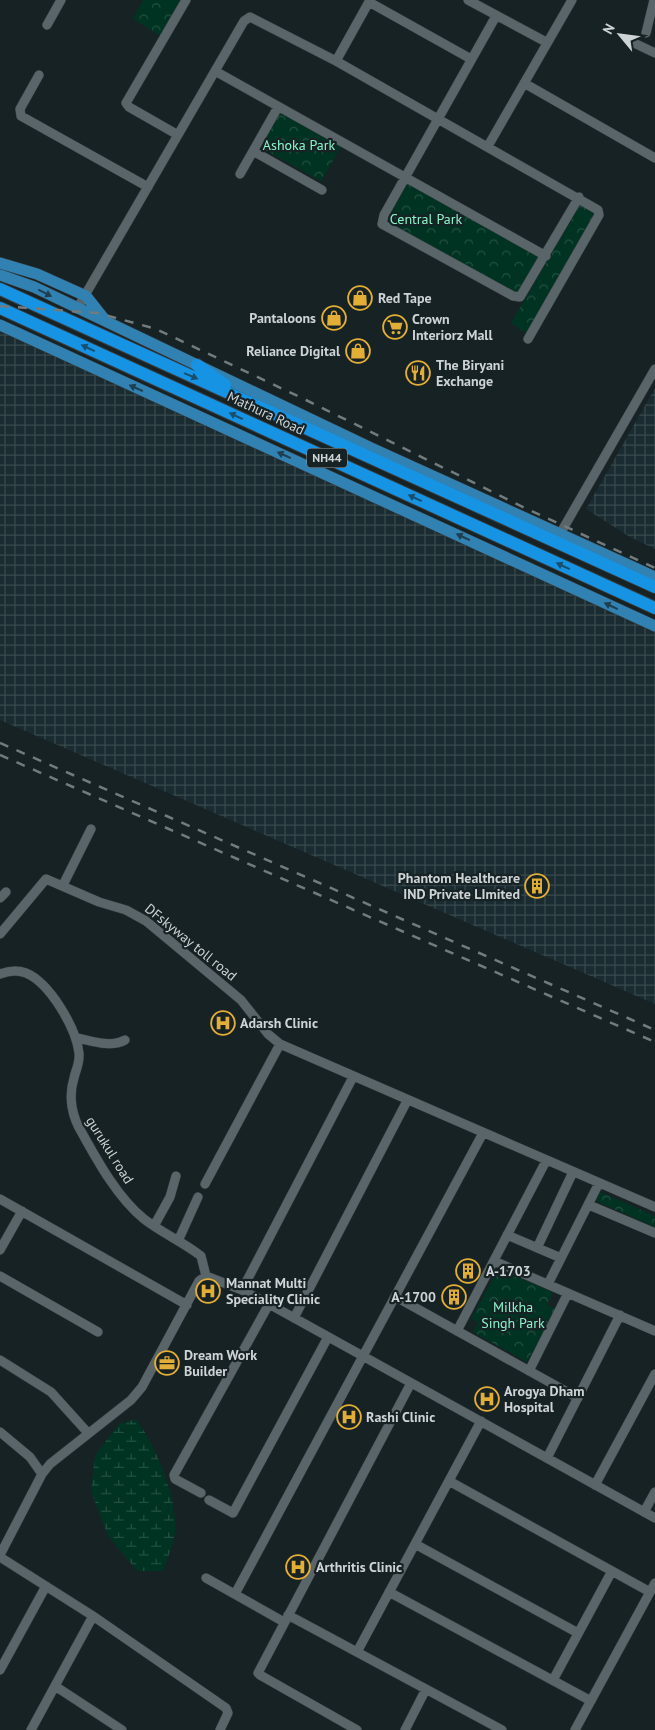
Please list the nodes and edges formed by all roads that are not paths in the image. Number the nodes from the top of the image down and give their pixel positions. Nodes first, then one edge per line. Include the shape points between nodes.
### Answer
1 (61, 0) edge
2 (186, 0) edge
3 (468, 0) edge
4 (572, 0) edge
5 (654, 0) edge
6 (370, 1) edge
7 (496, 16) junction
8 (47, 25) dead end
9 (646, 33) dead end
10 (546, 42) junction
11 (634, 43) dead end
12 (655, 53) edge
13 (471, 59) junction
14 (336, 61) junction
15 (215, 71) junction
16 (39, 75) dead end
17 (524, 84) junction
18 (278, 107) junction
19 (438, 118) junction
20 (178, 135) junction
21 (488, 146) junction
22 (253, 151) junction
23 (655, 158) edge
24 (240, 174) dead end
25 (404, 178) junction
26 (148, 187) junction
27 (322, 190) dead end
28 (579, 197) junction
29 (546, 256) junction
30 (0, 263) edge
31 (0, 275) edge
32 (0, 289) edge
33 (86, 296) junction
34 (0, 308) edge
35 (77, 309) junction
36 (108, 323) junction
37 (0, 325) edge
38 (528, 339) dead end
39 (197, 365) junction
40 (655, 369) edge
41 (244, 399) junction
42 (560, 534) junction
43 (655, 576) edge
44 (655, 587) edge
45 (655, 608) edge
46 (655, 626) edge
47 (91, 829) dead end
48 (63, 885) junction
49 (0, 934) edge
50 (0, 974) edge
51 (77, 1038) junction
52 (124, 1040) dead end
53 (280, 1044) junction
54 (352, 1077) junction
55 (407, 1101) junction
56 (483, 1133) junction
57 (546, 1161) junction
58 (573, 1172) junction
59 (176, 1176) dead end
60 (599, 1183) junction
61 (205, 1184) dead end
62 (198, 1197) dead end
63 (0, 1199) edge
64 (589, 1205) junction
65 (655, 1208) edge
66 (22, 1211) junction
67 (154, 1226) junction
68 (655, 1233) edge
69 (507, 1236) junction
70 (178, 1241) junction
71 (537, 1248) junction
72 (0, 1250) edge
73 (561, 1258) junction
74 (494, 1261) junction
75 (0, 1276) edge
76 (206, 1276) junction
77 (548, 1284) junction
78 (242, 1290) junction
79 (568, 1293) junction
80 (396, 1297) junction
81 (269, 1304) junction
82 (187, 1305) junction
83 (620, 1316) junction
84 (294, 1318) junction
85 (457, 1331) junction
86 (655, 1331) edge
87 (98, 1332) dead end
88 (328, 1337) junction
89 (361, 1356) junction
90 (0, 1360) edge
91 (529, 1370) junction
92 (655, 1374) edge
93 (411, 1383) junction
94 (578, 1398) junction
95 (481, 1422) junction
96 (0, 1432) edge
97 (88, 1433) junction
98 (547, 1458) junction
99 (42, 1474) junction
100 (449, 1481) junction
101 (595, 1484) junction
102 (201, 1492) dead end
103 (655, 1492) edge
104 (209, 1500) dead end
105 (644, 1512) junction
106 (655, 1518) edge
107 (415, 1544) junction
108 (0, 1556) edge
109 (612, 1571) junction
110 (206, 1578) dead end
111 (655, 1583) edge
112 (46, 1586) junction
113 (389, 1592) junction
114 (650, 1592) junction
115 (235, 1594) junction
116 (92, 1616) junction
117 (286, 1619) junction
118 (578, 1633) junction
119 (357, 1652) junction
120 (0, 1670) edge
121 (553, 1680) junction
122 (55, 1686) junction
123 (426, 1690) junction
124 (591, 1701) junction
125 (31, 1730) edge
126 (122, 1730) edge
127 (220, 1730) edge
128 (357, 1730) edge
129 (405, 1730) edge
130 (502, 1730) edge
131 (575, 1730) edge

1 - 8 street
2 - 20 street via 126,102 129,107
3 - 7 street
4 - 10 street
5 - 9 street
6 - 13 street
6 - 14 street
7 - 10 street
7 - 13 street
10 - 17 street
11 - 12 street
13 - 19 street
14 - 15 street via 250,16
14 - 19 street
15 - 18 street
15 - 20 street
16 - 26 street via 20,109 21,116
17 - 21 street
17 - 23 street
18 - 22 street
18 - 25 street
19 - 21 street
19 - 25 street
20 - 26 street
21 - 28 street
22 - 24 street
22 - 27 street
25 - 29 street
25 - 29 street via 382,218 385,226 518,297 523,295
26 - 33 street
28 - 29 street
28 - 38 street via 596,207 599,215
30 - 33 main road via 37,274
31 -> 35 main road via 20,281
32 -> 41 highway, Mathura Road / NH44
33 - 35 street
33 - 36 main road
45 -> 34 highway, Mathura Road / NH44
35 - 36 main road
36 - 39 main road
46 -> 37 main road
39 - 41 highway
39 - 42 main road
40 - 42 street
41 - 44 highway, Mathura Road / NH44
42 - 43 main road
47 - 48 street
48 - 49 street, DFskyway toll road via 49,879 40,885
48 - 53 street, DFskyway toll road via 146,921 237,997 271,1038
50 - 51 street, gurukul road via 18,971 32,976 68,1019
51 - 52 street via 115,1044
51 - 67 street, gurukul road via 80,1059 71,1090 75,1119 126,1201
53 - 54 street, DFskyway toll road
53 - 61 street
54 - 55 street, DFskyway toll road
54 - 78 street
55 - 56 street, DFskyway toll road
55 - 84 street
56 - 57 street, DFskyway toll road
56 - 80 street
57 - 58 street, DFskyway toll road
57 - 69 street
58 - 60 street, DFskyway toll road
58 - 71 street
59 - 67 street via 170,1197
60 - 64 street
60 - 65 street, DFskyway toll road
62 - 70 street
63 - 66 street
64 - 68 street
64 - 73 street
66 - 72 street
66 - 82 street
67 - 70 street, gurukul road
69 - 71 street
69 - 74 street
70 - 76 street, gurukul road via 201,1256
71 - 73 street
73 - 77 street
74 - 77 street
74 - 85 street
75 - 87 street
76 - 78 street
76 - 82 street
77 - 79 street
78 - 81 street
79 - 83 street
79 - 91 street
80 - 85 street
80 - 89 street
81 - 84 street
81 - 102 street via 174,1475
82 - 97 street via 142,1388
83 - 86 street
83 - 94 street
84 - 88 street
85 - 91 street
88 - 89 street
88 - 104 street via 233,1513
89 - 93 street
89 - 115 street
90 - 97 street via 51,1392
91 - 94 street
92 - 101 street
93 - 95 street
93 - 117 street
94 - 98 street
95 - 98 street
95 - 100 street
96 - 99 street via 24,1452
97 - 99 street via 60,1454
98 - 101 street
99 - 108 street
100 - 107 street
100 - 109 street
101 - 105 street
103 - 105 street
105 - 106 street
107 - 113 street
107 - 118 street
108 - 112 street
109 - 114 street
109 - 118 street
110 - 115 street
111 - 114 street
112 - 116 street
112 - 120 street
113 - 119 street
113 - 121 street
114 - 124 street
115 - 117 street
116 - 122 street
116 - 127 street via 226,1708 228,1714
117 - 119 street
117 - 128 street via 259,1671 260,1675
118 - 121 street
119 - 123 street
121 - 124 street
122 - 125 street
122 - 126 street
123 - 129 street
123 - 130 street
124 - 131 street

